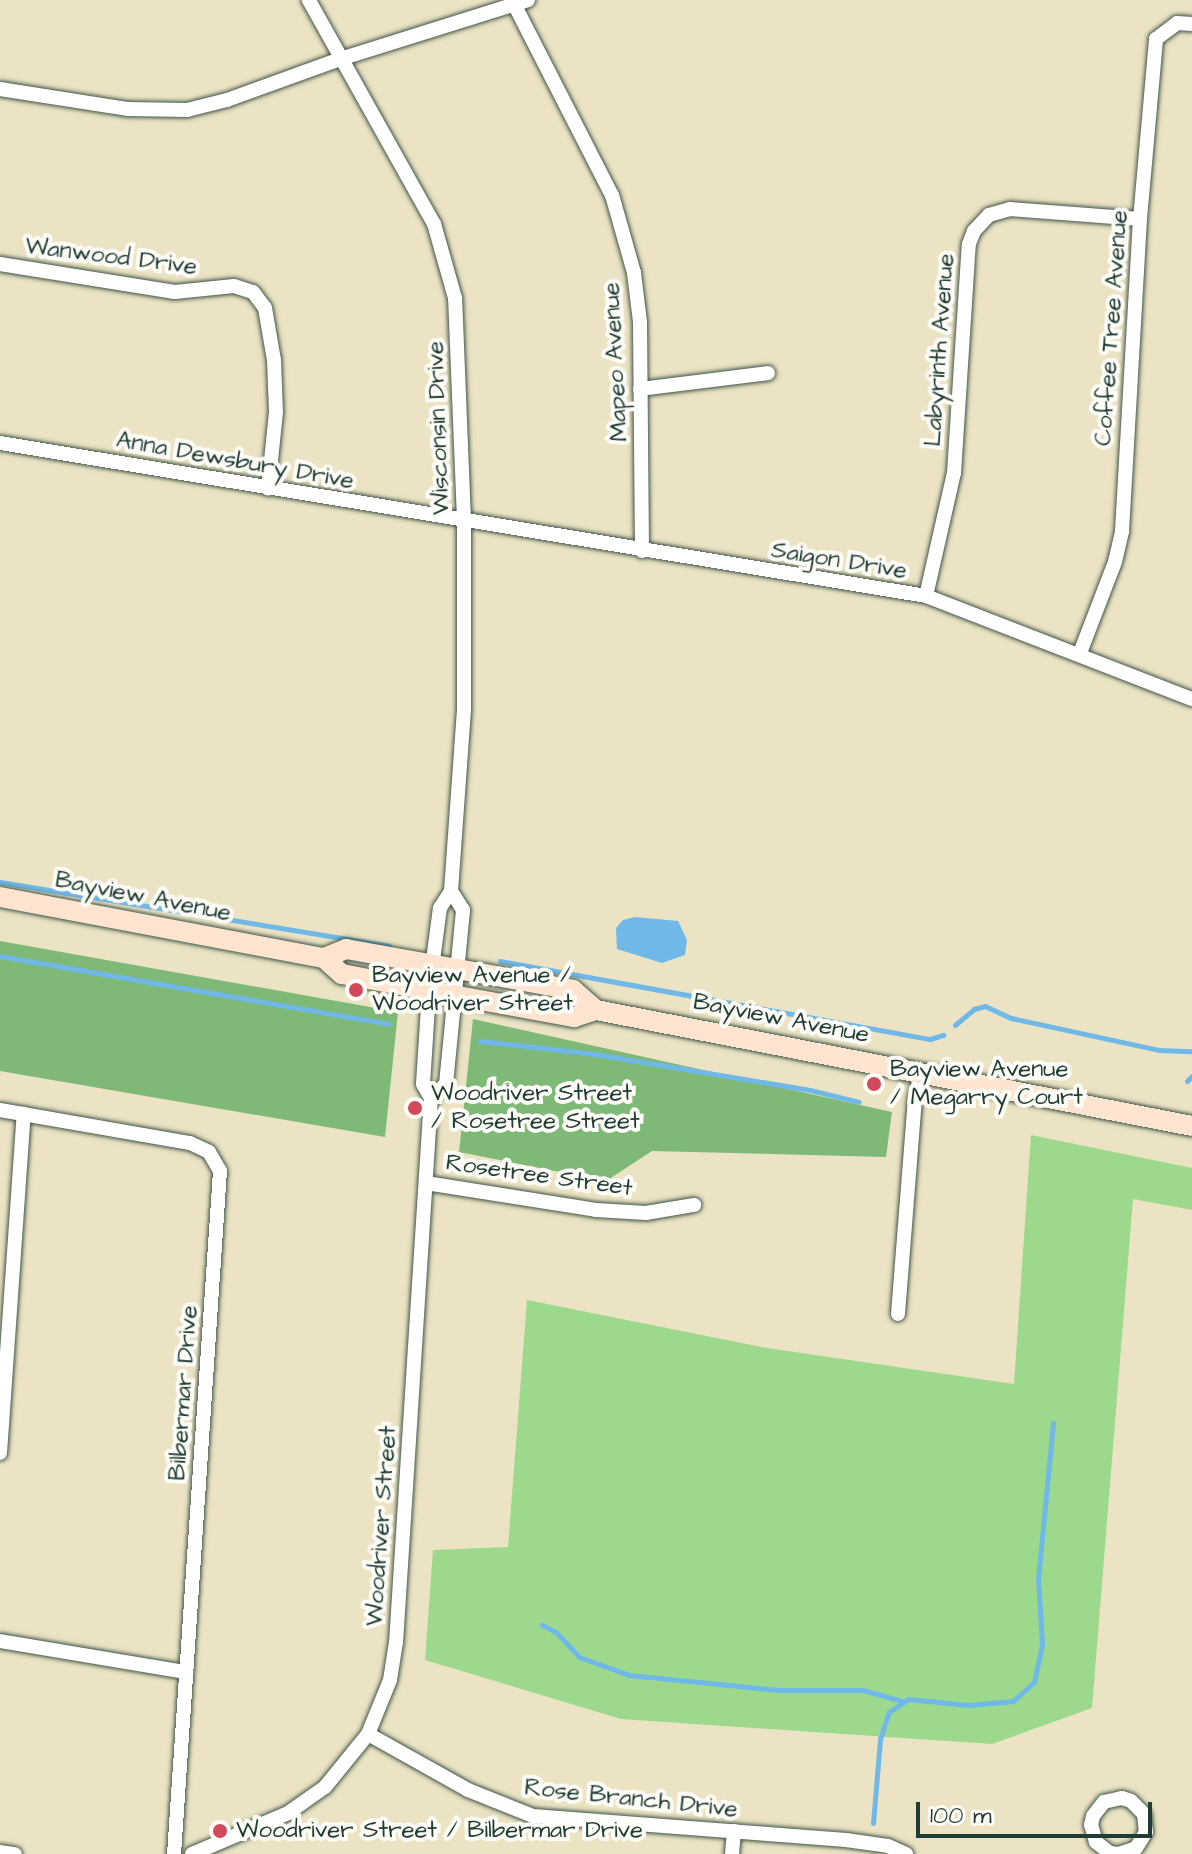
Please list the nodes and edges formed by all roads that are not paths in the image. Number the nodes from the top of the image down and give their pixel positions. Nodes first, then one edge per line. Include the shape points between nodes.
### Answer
1 (309, 0) edge
2 (518, 2) edge
3 (1192, 24) edge
4 (340, 59) junction
5 (0, 89) edge
6 (1140, 219) junction
7 (0, 264) edge
8 (768, 373) dead end
9 (640, 389) junction
10 (0, 443) edge
11 (268, 489) junction
12 (464, 520) junction
13 (642, 551) junction
14 (926, 596) junction
15 (1080, 653) junction
16 (1192, 699) edge
17 (451, 891) junction
18 (0, 897) edge
19 (324, 958) junction
20 (431, 965) junction
21 (456, 969) junction
22 (429, 991) junction
23 (455, 995) junction
24 (596, 1010) junction
25 (921, 1073) junction
26 (431, 1098) junction
27 (0, 1110) edge
28 (24, 1114) junction
29 (1192, 1126) edge
30 (426, 1183) junction
31 (694, 1205) dead end
32 (898, 1314) dead end
33 (0, 1453) edge
34 (0, 1641) edge
35 (186, 1672) junction
36 (368, 1734) junction
37 (734, 1831) junction
38 (0, 1852) edge
39 (15, 1854) edge
40 (174, 1854) edge
41 (192, 1854) edge
42 (732, 1854) edge
43 (906, 1854) edge

1 - 4 street, Wisconsin Drive
2 - 4 street
2 - 9 street, Mapeo Avenue via 612,195 636,284
3 - 6 street, Coffee Tree Avenue via 1177,23 1156,39
4 - 5 street via 227,100 171,111
4 - 12 street, Wisconsin Drive via 429,213 447,266 458,316
6 - 14 street, Labyrinth Avenue via 1007,209 989,215 974,231 955,460
6 - 15 street, Coffee Tree Avenue via 1122,531
7 - 11 street, Wanwood Drive via 175,292 234,286 255,294 265,308 274,360 276,412
8 - 9 street
9 - 13 street, Mapeo Avenue
10 - 11 street, Anna Dewsbury Drive
11 - 12 street, Anna Dewsbury Drive
12 - 13 street, Saigon Drive
12 - 17 street, Wisconsin Drive via 464,708
13 - 14 street, Saigon Drive
14 - 15 street, Saigon Drive
15 - 16 street, Saigon Drive
17 - 20 street, Wisconsin Drive via 440,908
17 - 21 street, Wisconsin Drive via 463,910
18 - 19 main road, Bayview Avenue
19 - 20 main road, Bayview Avenue via 346,949
19 - 22 main road, Bayview Avenue via 342,974
20 - 21 main road, Bayview Avenue
20 - 22 street, Woodriver Street
21 - 23 street, Wisconsin Drive
21 - 24 main road, Bayview Avenue via 573,990
22 - 23 main road, Bayview Avenue
22 - 26 street, Woodriver Street via 423,1084
23 - 24 main road, Bayview Avenue via 574,1017
23 - 26 street, Woodriver Street via 446,1084
24 - 25 main road, Bayview Avenue
25 - 29 main road, Bayview Avenue
25 - 32 street
26 - 30 street, Woodriver Street
27 - 28 street, Bilbermar Drive
28 - 33 street
28 - 35 street, Bilbermar Drive via 190,1143 209,1152 220,1171
30 - 31 street, Rosetree Street via 596,1210 646,1213
30 - 36 street, Woodriver Street via 394,1661
34 - 35 street
35 - 40 street, Bilbermar Drive
36 - 37 street, Rose Branch Drive via 468,1790 533,1816
36 - 41 street, Woodriver Street via 310,1799
37 - 42 street
37 - 43 street, Rose Branch Drive via 846,1840
38 - 39 street

